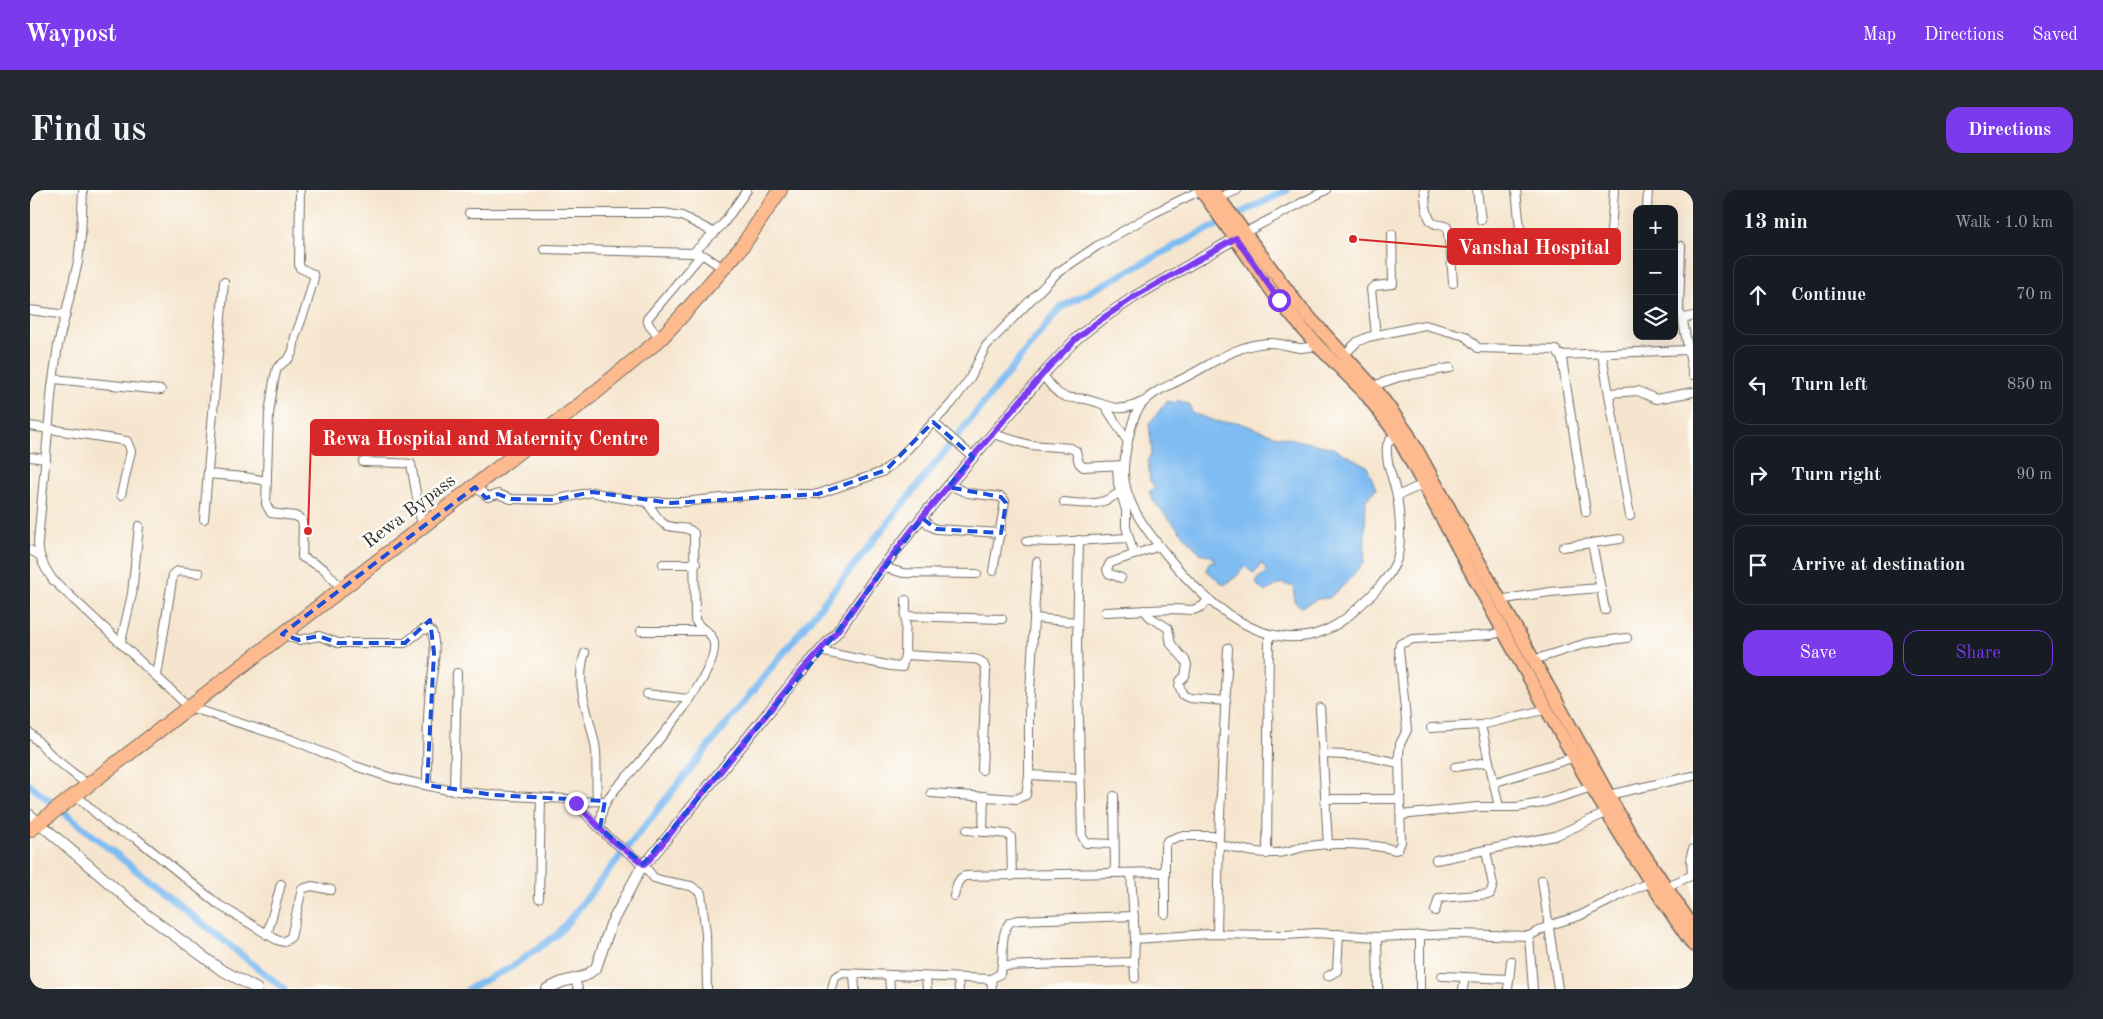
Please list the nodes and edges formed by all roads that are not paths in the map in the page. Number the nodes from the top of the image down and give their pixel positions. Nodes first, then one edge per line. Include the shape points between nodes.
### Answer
1 (83, 190) edge
2 (300, 190) edge
3 (747, 190) edge
4 (1201, 190) edge
5 (1237, 190) edge
6 (1326, 190) edge
7 (1424, 190) edge
8 (1477, 190) edge
9 (1516, 190) edge
10 (1614, 190) edge
11 (1648, 190) edge
12 (776, 192) edge
13 (1216, 199) edge
14 (1647, 205) edge
15 (469, 213) dead end
16 (1481, 220) dead end
17 (1237, 231) junction
18 (1611, 231) dead end
19 (715, 232) junction
20 (1392, 234) dead end
21 (1681, 246) dead end
22 (544, 249) dead end
23 (693, 253) junction
24 (701, 255) junction
25 (1451, 255) junction
26 (724, 269) junction
27 (224, 282) dead end
28 (1453, 283) dead end
29 (30, 310) edge
30 (66, 316) junction
31 (1693, 316) edge
32 (1684, 319) junction
33 (1376, 334) junction
34 (660, 339) junction
35 (1317, 345) junction
36 (1687, 350) junction
37 (1602, 354) junction
38 (1561, 355) junction
39 (1344, 356) junction
40 (1450, 368) dead end
41 (1043, 375) junction
42 (1693, 375) edge
43 (54, 379) junction
44 (1373, 386) junction
45 (161, 390) dead end
46 (1693, 392) edge
47 (1610, 393) junction
48 (1144, 402) junction
49 (1105, 406) junction
50 (936, 425) junction
51 (30, 426) edge
52 (49, 428) junction
53 (993, 434) junction
54 (1396, 434) junction
55 (1128, 442) junction
56 (971, 455) junction
57 (30, 457) edge
58 (46, 459) junction
59 (362, 462) dead end
60 (1121, 465) junction
61 (208, 474) junction
62 (266, 481) junction
63 (950, 485) junction
64 (1428, 485) junction
65 (475, 486) junction
66 (1120, 492) junction
67 (120, 496) dead end
68 (1397, 496) junction
69 (647, 502) junction
70 (1064, 502) dead end
71 (1586, 512) dead end
72 (1630, 516) dead end
73 (922, 517) junction
74 (204, 519) dead end
75 (139, 526) dead end
76 (422, 526) junction
77 (1000, 533) junction
78 (1129, 538) junction
79 (1620, 539) dead end
80 (1079, 540) junction
81 (1026, 541) dead end
82 (1592, 543) junction
83 (1160, 546) junction
84 (1564, 547) dead end
85 (30, 550) edge
86 (39, 555) junction
87 (1134, 555) junction
88 (1037, 562) dead end
89 (663, 564) dead end
90 (696, 564) junction
91 (883, 567) junction
92 (993, 571) dead end
93 (199, 573) dead end
94 (977, 574) dead end
95 (1120, 578) dead end
96 (342, 588) junction
97 (1600, 588) junction
98 (1208, 599) junction
99 (906, 600) dead end
100 (1495, 600) junction
101 (1144, 610) junction
102 (1605, 610) dead end
103 (1105, 612) dead end
104 (906, 616) junction
105 (1034, 618) junction
106 (1002, 619) dead end
107 (1078, 622) junction
108 (641, 631) dead end
109 (708, 631) junction
110 (1504, 631) junction
111 (282, 634) junction
112 (1269, 635) junction
113 (1627, 638) dead end
114 (120, 642) junction
115 (1228, 648) dead end
116 (820, 651) junction
117 (585, 653) dead end
118 (905, 655) junction
119 (1533, 660) junction
120 (457, 673) dead end
121 (157, 676) junction
122 (647, 694) dead end
123 (688, 699) junction
124 (1226, 701) junction
125 (189, 707) junction
126 (1320, 708) dead end
127 (1548, 709) junction
128 (1481, 725) junction
129 (1431, 728) dead end
130 (30, 733) edge
131 (1323, 754) junction
132 (1575, 756) junction
133 (1488, 762) junction
134 (1399, 763) junction
135 (1455, 767) dead end
136 (982, 770) dead end
137 (1029, 775) junction
138 (1693, 776) edge
139 (1080, 778) junction
140 (1493, 783) junction
141 (1594, 783) junction
142 (88, 785) junction
143 (427, 786) junction
144 (454, 790) junction
145 (931, 793) dead end
146 (1608, 795) junction
147 (984, 796) junction
148 (1114, 796) dead end
149 (73, 798) junction
150 (541, 798) junction
151 (1325, 799) junction
152 (1400, 799) junction
153 (606, 801) junction
154 (574, 802) junction
155 (597, 802) junction
156 (1499, 807) junction
157 (1608, 812) junction
158 (1401, 815) junction
159 (37, 821) edge
160 (600, 828) junction
161 (967, 830) dead end
162 (983, 832) junction
163 (1219, 840) junction
164 (1114, 844) junction
165 (1328, 845) junction
166 (1693, 849) edge
167 (1486, 851) junction
168 (1267, 854) junction
169 (1436, 860) dead end
170 (641, 862) junction
171 (1165, 872) junction
172 (1115, 873) junction
173 (1131, 873) junction
174 (1693, 875) edge
175 (1012, 876) junction
176 (1542, 880) dead end
177 (1658, 883) junction
178 (281, 884) dead end
179 (332, 890) dead end
180 (954, 896) dead end
181 (539, 898) dead end
182 (1435, 911) dead end
183 (1165, 914) dead end
184 (1134, 916) junction
185 (1550, 925) junction
186 (1693, 927) edge
187 (1217, 934) junction
188 (1339, 934) junction
189 (1420, 934) junction
190 (268, 935) junction
191 (1529, 936) junction
192 (1377, 937) junction
193 (1135, 938) junction
194 (1693, 945) edge
195 (1511, 961) dead end
196 (1134, 962) junction
197 (1002, 966) junction
198 (854, 974) junction
199 (889, 975) junction
200 (1328, 976) dead end
201 (1442, 976) dead end
202 (1465, 977) junction
203 (926, 978) junction
204 (958, 978) junction
205 (1135, 978) dead end
206 (991, 979) junction
207 (1509, 979) junction
208 (577, 984) edge
209 (257, 989) edge
210 (547, 989) edge
211 (707, 989) edge
212 (832, 989) edge
213 (854, 989) edge
214 (890, 989) edge
215 (927, 989) edge
216 (959, 989) edge
217 (992, 989) edge
218 (1378, 989) edge
219 (1420, 989) edge
220 (1463, 989) edge
221 (1508, 989) edge
222 (1533, 989) edge
223 (1558, 989) edge

1 - 30 street via 78,262
2 - 62 street via 298,265 314,278 293,351 277,368 274,380
3 - 19 street
4 - 13 main road
4 - 50 street via 1154,213 1057,273 993,338 980,355 964,388
5 - 13 street
6 - 17 street
7 - 25 street via 1430,220 1447,227
8 - 16 street
9 - 25 street via 1521,238
10 - 18 street
11 - 14 street
12 - 26 highway, Rewa Bypass via 755,229
13 - 17 main road
15 - 19 street via 664,213 682,216
17 - 35 main road via 1279,300
17 - 39 main road
17 - 41 street via 1096,323 1076,339
19 - 23 street
20 - 33 street via 1393,284 1371,289
21 - 32 street via 1679,312
22 - 23 street
23 - 24 street
24 - 26 street
24 - 34 street via 647,318
25 - 28 street
26 - 34 highway, Rewa Bypass
27 - 61 street
29 - 30 street
30 - 43 street
31 - 32 street
32 - 36 street
33 - 38 street via 1428,325 1464,336 1478,348 1552,349
33 - 39 street via 1356,342
34 - 65 highway, Rewa Bypass
35 - 48 street via 1305,349 1269,343 1232,350
35 - 54 main road via 1365,393
36 - 37 street
36 - 42 street
37 - 38 street
37 - 47 street
38 - 71 street
39 - 44 main road
40 - 44 street via 1399,377
41 - 49 street via 1060,395
41 - 53 street
43 - 45 street
43 - 52 street
44 - 64 main road via 1408,434
46 - 47 street via 1656,399 1638,391
47 - 72 street
48 - 49 street via 1124,409
48 - 55 street via 1132,422
49 - 55 street
50 - 56 street
50 - 69 street via 886,470 824,493
51 - 52 street
52 - 58 street
52 - 67 street via 127,441 130,450
53 - 56 street
53 - 60 street via 1030,445 1071,448 1076,451 1083,468
54 - 64 main road
54 - 68 street via 1389,441 1387,456
55 - 60 street
56 - 63 street
57 - 58 street
58 - 86 street
59 - 76 street via 411,464
60 - 66 street via 1117,477
60 - 83 street via 1134,510
61 - 62 street
61 - 74 street
62 - 96 street via 268,511 301,519 302,557 324,569
63 - 73 street
63 - 77 street via 963,492 1004,499 1006,505
64 - 68 street
64 - 100 main road
65 - 69 street via 488,497 498,494 511,499 554,500 592,492
65 - 76 highway, Rewa Bypass
66 - 70 street via 1095,504
66 - 78 street
68 - 112 street via 1398,558 1378,587 1336,626 1317,635
69 - 90 street via 666,525 693,531
73 - 77 street via 936,529
73 - 91 street
75 - 114 street via 132,594
76 - 96 highway, Rewa Bypass
77 - 92 street
78 - 80 street
78 - 87 street
79 - 82 street
80 - 81 street
80 - 107 street
82 - 84 street
82 - 97 street
83 - 87 street
83 - 98 street
85 - 86 street
86 - 114 street via 52,580
87 - 95 street via 1108,566 1108,573
88 - 105 street
89 - 90 street
90 - 109 street via 695,620
91 - 94 street via 903,573
91 - 116 street
93 - 121 street via 178,571 172,574
96 - 111 highway, Rewa Bypass
97 - 100 street
97 - 102 street
98 - 101 street via 1203,606 1193,610
98 - 112 street via 1230,615
99 - 104 street
100 - 110 main road
100 - 119 main road
101 - 103 street
101 - 124 street via 1168,628 1171,644 1185,660 1187,670 1179,686 1183,695
104 - 106 street
104 - 118 street
105 - 107 street
105 - 137 street
107 - 139 street
108 - 109 street
109 - 123 street via 714,642 711,662 704,678
110 - 127 main road
110 - 134 street via 1491,635 1413,639 1400,644 1407,730 1400,744
111 - 125 highway, Rewa Bypass
111 - 143 street via 299,640 319,636 338,643 405,643 422,630 432,632 434,653 429,699
112 - 168 street
113 - 119 street via 1587,643
114 - 121 street
115 - 124 street
116 - 118 street via 898,667 904,665
116 - 170 street via 649,860
117 - 155 street via 580,673 596,751
118 - 136 street via 973,659 984,664
119 - 141 main road
120 - 144 street
121 - 125 street
122 - 123 street
123 - 153 street via 661,738
124 - 163 street
125 - 142 highway, Rewa Bypass
125 - 143 street via 293,740 355,766
126 - 131 street
127 - 128 street
127 - 132 main road
128 - 129 street
128 - 133 street
130 - 142 street via 54,758
131 - 134 street via 1366,756
131 - 151 street
132 - 140 street
132 - 141 main road
133 - 135 street
133 - 140 street
134 - 152 street
137 - 139 street
137 - 147 street via 1026,795 1022,798
138 - 146 street
139 - 164 street via 1084,841
140 - 156 street
141 - 146 main road
141 - 156 street via 1542,803
141 - 157 main road
142 - 149 highway, Rewa Bypass
143 - 144 street
144 - 150 street
145 - 147 street
146 - 177 main road
147 - 162 street
148 - 164 street
149 - 159 highway, Rewa Bypass
149 - 190 street via 112,828 136,838 211,899
150 - 154 street
150 - 181 street
151 - 152 street
151 - 165 street
152 - 158 street
153 - 155 street
153 - 160 street
154 - 155 street
154 - 160 street
156 - 158 street
157 - 167 street via 1555,836
157 - 177 main road
158 - 165 street via 1398,849
159 - 209 street via 144,913 220,969
160 - 170 street
161 - 162 street
162 - 175 street via 1011,837
163 - 168 street
163 - 171 street via 1180,836 1168,841 1165,846
163 - 187 street
164 - 172 street
165 - 168 street
166 - 174 street
167 - 169 street
167 - 182 street via 1493,885 1490,894 1439,898
170 - 208 street via 611,924 596,968
170 - 211 street via 654,878 691,886 701,893
171 - 173 street
171 - 183 street
172 - 173 street
172 - 175 street
173 - 184 street
174 - 177 street
175 - 180 street via 965,876 958,881
176 - 185 street
177 - 185 street
177 - 186 main road
177 - 194 main road
178 - 190 street
179 - 190 street via 305,887 300,892 291,937 284,942
184 - 193 street
184 - 197 street via 1010,922 1004,934
185 - 191 street
185 - 223 street
187 - 188 street
187 - 193 street
188 - 192 street
188 - 200 street via 1337,971
189 - 191 street
189 - 192 street
189 - 219 street
191 - 222 street
192 - 218 street
193 - 196 street
195 - 207 street
196 - 197 street
196 - 205 street
197 - 206 street via 1000,974
198 - 199 street
198 - 212 street via 843,973 835,977
198 - 213 street
199 - 203 street
199 - 214 street
201 - 202 street
202 - 207 street
202 - 220 street
203 - 204 street
203 - 215 street
204 - 206 street
204 - 216 street
206 - 217 street
207 - 221 street
208 - 210 street

